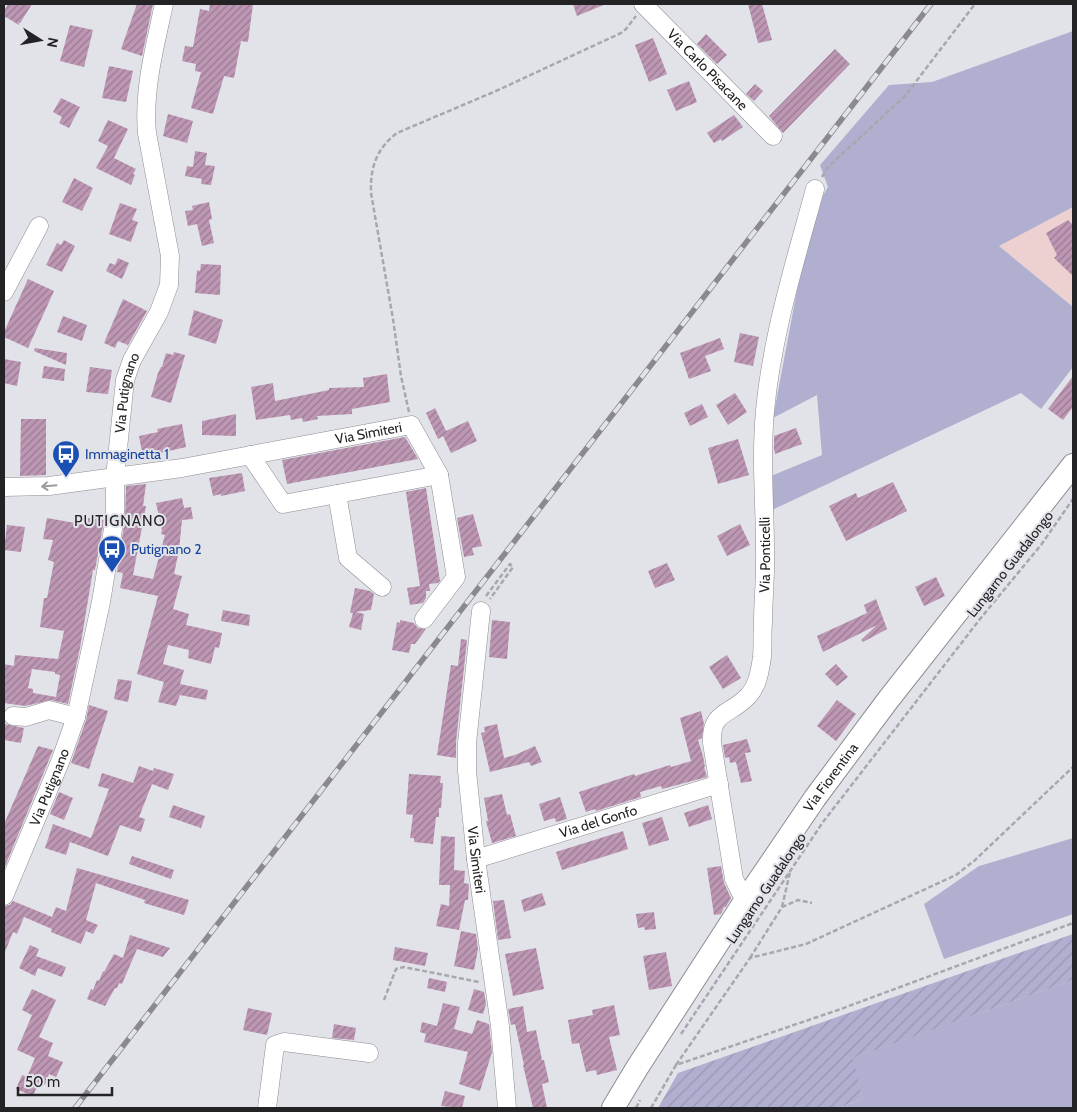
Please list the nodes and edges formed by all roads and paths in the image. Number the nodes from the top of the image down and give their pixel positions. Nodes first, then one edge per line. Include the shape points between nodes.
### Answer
1 (164, 4) edge
2 (643, 4) edge
3 (975, 4) edge
4 (773, 136) dead end
5 (814, 189) joint
6 (39, 226) dead end
7 (4, 292) edge
8 (411, 425) junction
9 (250, 455) junction
10 (1073, 464) edge
11 (439, 475) junction
12 (115, 478) junction
13 (4, 487) edge
14 (337, 494) junction
15 (1073, 499) edge
16 (382, 587) dead end
17 (484, 604) junction
18 (424, 619) dead end
19 (13, 716) dead end
20 (76, 717) junction
21 (1073, 767) edge
22 (719, 784) junction
23 (476, 859) junction
24 (791, 870) junction
25 (6, 886) edge
26 (745, 901) junction
27 (812, 902) dead end
28 (782, 907) junction
29 (1073, 923) edge
30 (750, 958) junction
31 (495, 986) junction
32 (384, 1000) dead end
33 (680, 1037) dead end
34 (369, 1053) dead end
35 (676, 1065) junction
36 (644, 1092) dead end
37 (267, 1108) edge
38 (506, 1108) edge
39 (613, 1108) edge
40 (636, 1108) edge
41 (651, 1108) edge

1 - 12 street, Via Putignano via 151,66 146,114 170,256 170,278 162,306 127,370 122,392
2 - 4 street, Via Carlo Pisacane
2 - 8 path via 621,34 397,133 380,150 371,172 371,193
3 - 5 path via 905,96 828,167
5 - 22 street, Via Ponticelli via 770,367 764,412 765,565 759,672 750,694 714,723 712,743
6 - 7 street
8 - 9 street, Via Simiteri
8 - 11 street, Via Simiteri
9 - 12 street, Via Simiteri
9 - 14 street via 283,504
10 - 26 main road, Via Fiorentina via 854,744
11 - 14 street
11 - 18 street, Via Simiteri via 456,577
12 -> 13 street, Via Simiteri via 49,486
12 - 20 street, Via Putignano via 115,517 108,563
14 - 16 street via 348,558
15 - 24 path, Lungarno Guadalongo via 1041,545 834,807
17 - 17 path via 510,564 514,568 482,609
17 - 23 street, Via Simiteri via 467,742
19 - 20 street via 26,717 50,710
20 - 25 street, Via Putignano
21 - 30 path via 956,875 806,944
22 - 23 street, Via del Gonfo
22 - 26 street, Via Ponticelli via 734,879
23 - 31 street, Via Simiteri
24 - 28 path
24 - 33 path, Lungarno Guadalongo
26 - 39 main road, Via Fiorentina
27 - 28 path via 798,900
28 - 30 path
29 - 35 path via 838,1010
30 - 35 path
31 - 32 path via 396,969
31 - 38 street, Via Simiteri
34 - 37 street via 284,1042 275,1045
35 - 41 path
36 - 40 path

